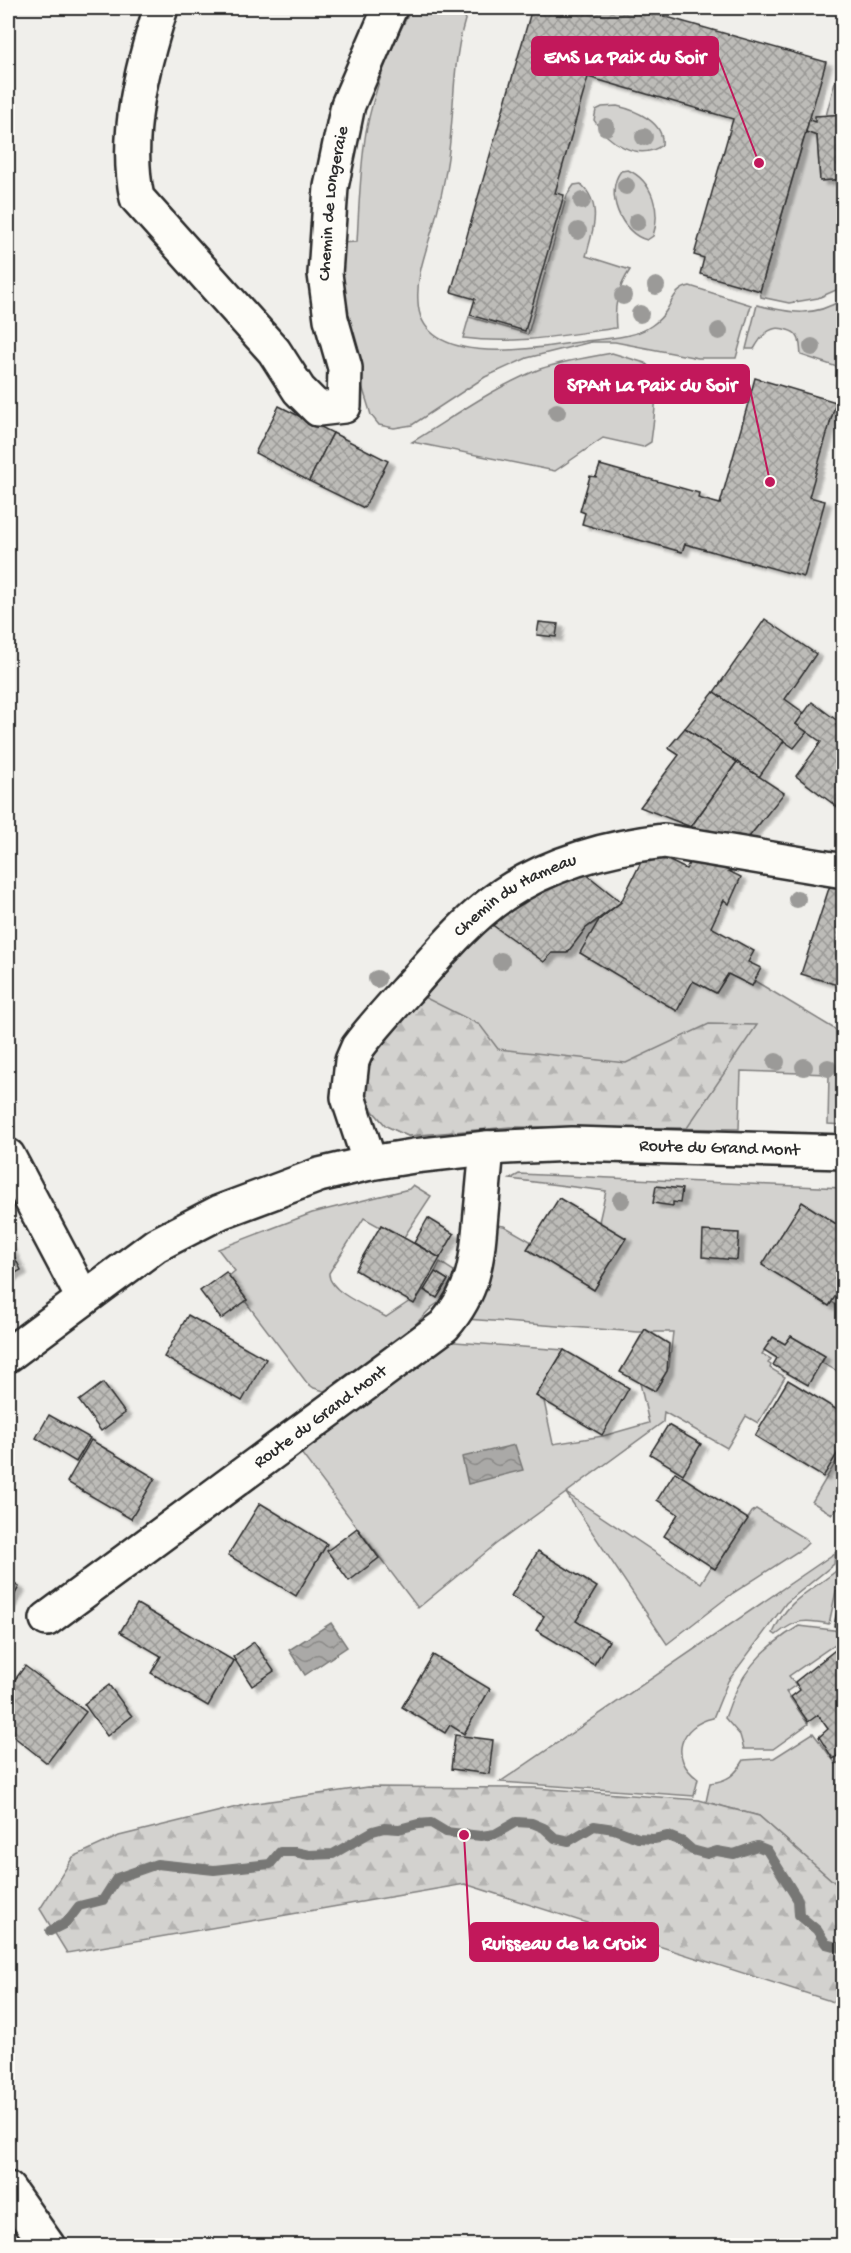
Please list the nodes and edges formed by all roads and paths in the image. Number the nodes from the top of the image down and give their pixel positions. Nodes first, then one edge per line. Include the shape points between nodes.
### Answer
1 (161, 8) edge
2 (390, 8) edge
3 (843, 871) edge
4 (487, 1148) junction
5 (843, 1152) edge
6 (8, 1156) edge
7 (370, 1163) junction
8 (83, 1298) junction
9 (8, 1355) edge
10 (47, 1619) dead end
11 (8, 2189) edge
12 (48, 2246) edge

1 - 2 street, Chemin de Longeraie via 147,50 134,126 132,172 137,198 273,351 299,390 318,409 344,406 345,368 331,319 325,274 332,187 348,105
3 - 7 street, Chemin du Hameau via 664,841 591,855 556,867 504,894 440,952 358,1047 352,1061 348,1097
4 - 5 street, Route du Grand Mont via 572,1144
4 - 7 street, Route du Grand Mont
4 - 10 street, Route du Grand Mont via 474,1275 444,1326
6 - 8 street
7 - 8 street, Route du Grand Mont via 318,1175 220,1212 156,1245
8 - 9 street, Route du Grand Mont
11 - 12 street

